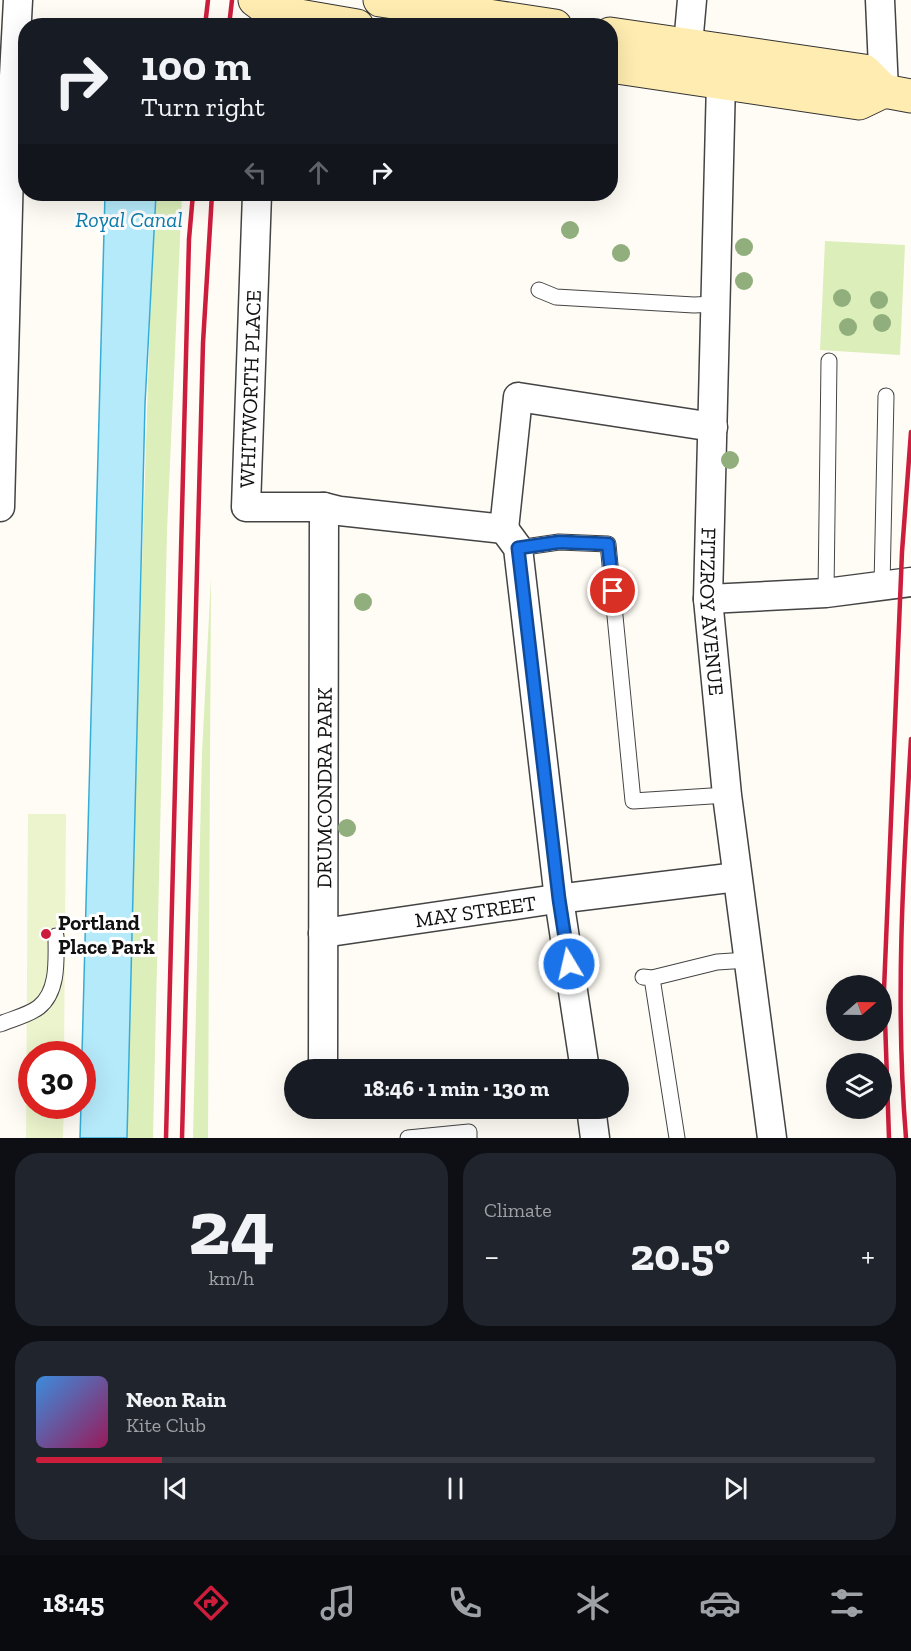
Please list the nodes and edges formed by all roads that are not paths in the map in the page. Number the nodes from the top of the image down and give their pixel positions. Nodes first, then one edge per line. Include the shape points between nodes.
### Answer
1 (18, 0) edge
2 (380, 0) edge
3 (692, 0) edge
4 (880, 0) edge
5 (264, 12) edge
6 (304, 18) edge
7 (501, 18) edge
8 (618, 35) edge
9 (688, 45) junction
10 (618, 67) edge
11 (721, 82) junction
12 (898, 93) edge
13 (5, 171) edge
14 (257, 201) edge
15 (539, 290) dead end
16 (716, 304) junction
17 (829, 361) dead end
18 (886, 396) dead end
19 (1, 421) edge
20 (713, 427) junction
21 (0, 507) edge
22 (324, 507) junction
23 (511, 538) junction
24 (911, 582) edge
25 (882, 586) junction
26 (826, 593) junction
27 (708, 599) junction
28 (726, 795) junction
29 (737, 877) junction
30 (559, 899) junction
31 (323, 933) junction
32 (56, 936) dead end
33 (748, 960) junction
34 (0, 1024) edge
35 (323, 1059) edge
36 (583, 1059) edge
37 (592, 1119) edge
38 (408, 1138) edge
39 (469, 1138) edge
40 (595, 1138) edge
41 (677, 1138) edge
42 (772, 1138) edge

1 - 13 street
2 - 7 main road
3 - 9 street
4 - 12 street
5 - 6 main road
8 - 9 main road
9 - 12 main road via 864,71
10 - 11 main road
11 - 12 main road via 859,103
11 - 16 street, FITZROY AVENUE
13 - 19 street
14 - 22 street, WHITWORTH PLACE via 246,507
15 - 16 lane via 556,297
16 - 20 street, FITZROY AVENUE
17 - 26 lane
18 - 25 lane
19 - 21 street
20 - 23 street via 518,397
20 - 27 street, FITZROY AVENUE
22 - 23 street
22 - 31 street, DRUMCONDRA PARK
23 - 28 lane via 608,544 633,801
23 - 30 street
24 - 25 street
25 - 26 street
26 - 27 street
27 - 28 street, FITZROY AVENUE
28 - 29 street, FITZROY AVENUE
29 - 30 street, MAY STREET
29 - 33 street, FITZROY AVENUE
30 - 31 street, MAY STREET
30 - 36 street
31 - 35 street, DRUMCONDRA PARK
32 - 34 lane via 56,973 49,994 39,1007
33 - 41 lane via 717,962 647,977
33 - 42 street, FITZROY AVENUE
37 - 40 street
38 - 39 lane via 469,1132

